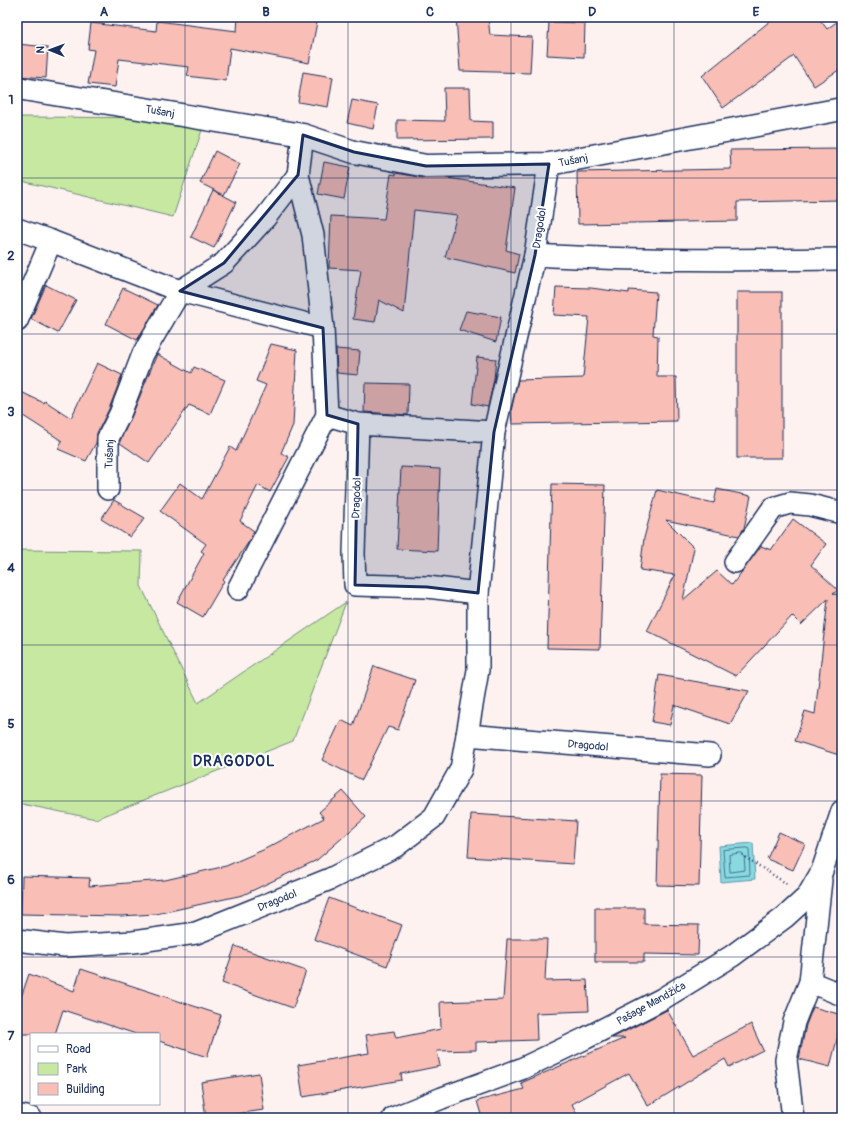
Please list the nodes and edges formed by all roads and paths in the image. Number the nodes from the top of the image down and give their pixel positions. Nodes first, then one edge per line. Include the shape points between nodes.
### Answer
1 (17, 88) edge
2 (842, 109) edge
3 (303, 135) junction
4 (549, 164) junction
5 (298, 176) junction
6 (17, 229) edge
7 (51, 240) junction
8 (535, 256) junction
9 (842, 259) edge
10 (180, 291) junction
11 (17, 321) edge
12 (323, 328) junction
13 (327, 415) junction
14 (358, 424) junction
15 (494, 432) junction
16 (108, 489) dead end
17 (842, 513) edge
18 (735, 562) dead end
19 (238, 589) dead end
20 (478, 593) junction
21 (467, 735) junction
22 (710, 755) dead end
23 (842, 812) edge
24 (742, 855) dead end
25 (822, 871) junction
26 (807, 897) junction
27 (17, 940) edge
28 (810, 982) junction
29 (842, 995) edge
30 (17, 1115) edge
31 (30, 1118) edge
32 (392, 1118) edge
33 (793, 1118) edge

1 - 3 street, Tušanj
2 - 4 street, Tušanj
3 - 4 street, Tušanj via 354,152 426,166
3 - 5 street
4 - 8 street, Dragodol
5 - 10 street, Tušanj via 265,218 224,263
5 - 12 street via 313,235
6 - 7 street
7 - 10 street
7 - 11 street
8 - 9 street via 606,259
8 - 15 street, Dragodol
10 - 12 street
10 - 16 street, Tušanj via 142,354 120,414 108,438
12 - 13 street
13 - 14 street
13 - 19 street
14 - 15 street
14 - 20 street, Dragodol via 355,585 427,587
15 - 20 street, Dragodol
17 - 18 street via 790,503 773,508
20 - 21 street, Dragodol via 478,670
21 - 22 street, Dragodol
21 - 27 street, Dragodol via 461,769 434,817 396,846 330,879 196,933 133,942 64,946
23 - 25 street, Pašage Mandžića
24 - 26 path
25 - 26 street, Pašage Mandžića
25 - 28 street
26 - 32 street, Pašage Mandžića via 785,917 732,956 662,999 521,1069
28 - 29 street
28 - 33 street via 794,1022 786,1060
30 - 31 street

